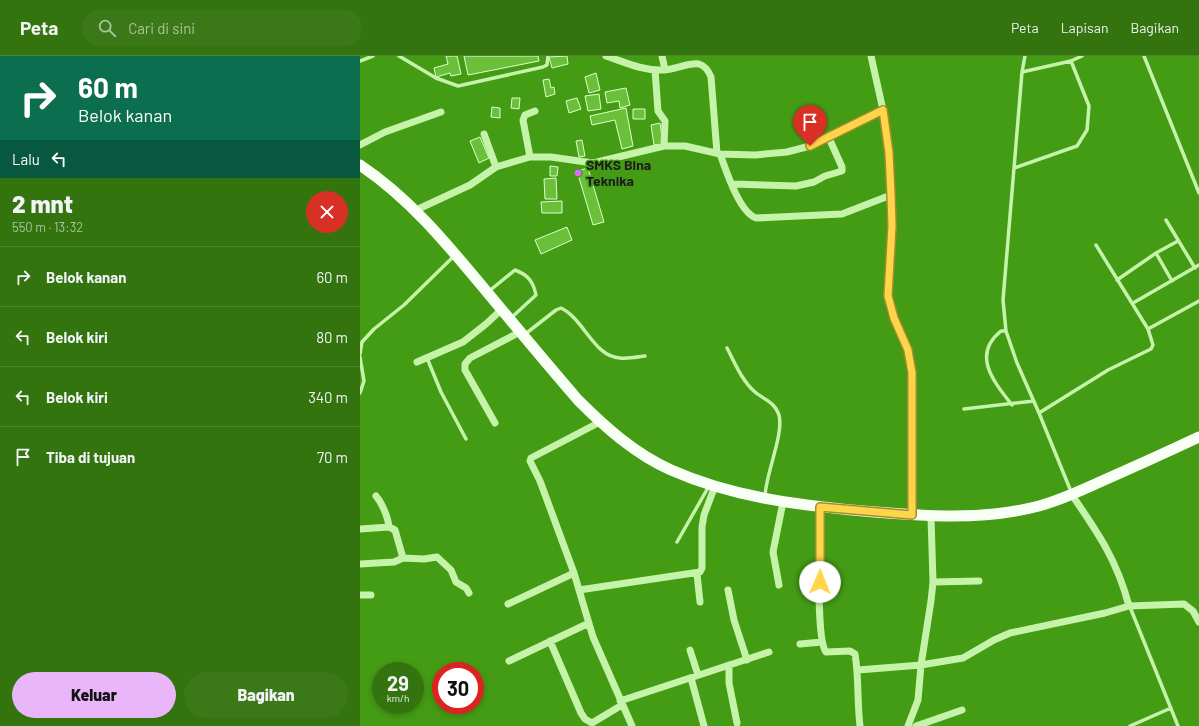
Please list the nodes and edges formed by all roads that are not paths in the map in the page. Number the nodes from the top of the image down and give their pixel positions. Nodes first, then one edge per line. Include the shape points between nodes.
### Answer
1 (373, 56) edge
2 (399, 56) edge
3 (548, 56) edge
4 (606, 56) edge
5 (662, 56) edge
6 (871, 56) edge
7 (1025, 56) edge
8 (1082, 56) edge
9 (1144, 56) edge
10 (1071, 60) junction
11 (360, 61) edge
12 (655, 70) junction
13 (665, 70) junction
14 (1022, 72) junction
15 (883, 110) junction
16 (535, 111) dead end
17 (441, 112) dead end
18 (484, 134) dead end
19 (830, 138) junction
20 (360, 145) edge
21 (664, 146) junction
22 (718, 153) junction
23 (530, 157) junction
24 (360, 165) edge
25 (496, 167) junction
26 (1014, 168) junction
27 (732, 184) junction
28 (1198, 186) edge
29 (1199, 193) edge
30 (891, 195) junction
31 (416, 210) junction
32 (1166, 220) dead end
33 (1178, 241) junction
34 (1096, 245) dead end
35 (1156, 253) junction
36 (456, 254) junction
37 (1199, 265) edge
38 (1195, 268) junction
39 (1117, 280) junction
40 (1172, 281) junction
41 (488, 292) junction
42 (1199, 301) edge
43 (1133, 303) junction
44 (502, 310) junction
45 (510, 319) junction
46 (1148, 329) junction
47 (1006, 331) junction
48 (522, 334) junction
49 (361, 341) edge
50 (727, 348) dead end
51 (360, 356) edge
52 (645, 356) dead end
53 (427, 358) junction
54 (416, 362) dead end
55 (360, 393) edge
56 (1034, 401) junction
57 (1012, 405) junction
58 (964, 409) dead end
59 (1040, 413) junction
60 (600, 422) junction
61 (495, 423) dead end
62 (466, 439) dead end
63 (1198, 439) edge
64 (712, 486) junction
65 (1072, 495) junction
66 (376, 496) dead end
67 (764, 499) junction
68 (783, 502) junction
69 (820, 507) junction
70 (912, 515) junction
71 (931, 517) junction
72 (389, 527) junction
73 (360, 529) edge
74 (677, 542) dead end
75 (403, 558) junction
76 (360, 564) edge
77 (574, 573) junction
78 (697, 574) junction
79 (979, 581) dead end
80 (933, 582) junction
81 (779, 585) dead end
82 (580, 590) junction
83 (728, 590) dead end
84 (468, 593) dead end
85 (371, 594) dead end
86 (360, 595) edge
87 (700, 602) dead end
88 (508, 604) dead end
89 (1129, 606) junction
90 (1198, 620) edge
91 (589, 623) junction
92 (550, 641) junction
93 (822, 642) junction
94 (800, 644) dead end
95 (690, 650) dead end
96 (770, 652) dead end
97 (747, 660) junction
98 (509, 661) dead end
99 (729, 665) junction
100 (921, 665) junction
101 (858, 670) junction
102 (694, 677) junction
103 (621, 703) junction
104 (1171, 708) junction
105 (962, 710) dead end
106 (737, 723) dead end
107 (632, 726) edge
108 (704, 726) edge
109 (860, 726) edge
110 (908, 726) edge
111 (916, 726) edge
112 (1130, 726) edge
113 (1178, 726) edge

1 - 11 lane
2 - 3 lane via 436,78 458,86 543,67 547,65
4 - 12 street via 636,67
5 - 13 street
6 - 15 street
7 - 14 lane
8 - 10 lane
9 - 28 lane
10 - 14 lane
10 - 26 lane via 1089,106 1087,130 1077,146
12 - 13 street
12 - 21 street via 658,111 665,121
13 - 22 street via 700,64 709,71
14 - 26 lane
15 - 19 street
15 - 30 street
16 - 23 street via 525,115 523,120
17 - 20 street via 385,132
18 - 25 street
19 - 22 street via 787,152 755,155
19 - 27 street via 842,167 839,173 796,186
21 - 22 street via 685,146
21 - 23 street via 594,163
22 - 27 street
23 - 25 street
24 - 31 main road
25 - 31 street via 470,185
26 - 47 lane via 1002,300
27 - 30 street via 743,206 751,217 756,218 842,214
28 - 29 lane
30 - 70 street via 888,296 894,318 908,350 912,373
31 - 36 main road
32 - 33 lane
33 - 35 lane
33 - 38 lane
34 - 39 lane
35 - 39 lane
35 - 40 lane
36 - 41 main road
36 - 49 lane via 404,305
37 - 38 lane
38 - 40 lane
39 - 43 lane
40 - 43 lane
41 - 44 main road
41 - 45 lane via 515,270 527,275 534,285 536,295
42 - 46 lane
43 - 46 lane
44 - 45 main road
44 - 53 street via 463,342
45 - 48 main road
46 - 59 lane via 1153,345 1151,348 1108,370
47 - 56 lane
47 - 57 lane via 1001,331 992,339 986,354 987,365 997,385
48 - 52 lane via 561,308 576,318 598,348 607,355 618,358
48 - 60 main road
48 - 61 street via 470,358 465,364 465,370
49 - 51 lane
50 - 67 lane via 748,384 771,403 779,415
51 - 55 lane via 364,381
53 - 54 street
53 - 62 lane via 441,392
56 - 57 lane
56 - 59 lane
57 - 58 lane
59 - 65 lane
60 - 64 main road via 628,445 670,470
60 - 77 street via 531,458 530,461
63 - 65 main road
64 - 67 main road
64 - 74 lane
64 - 78 street via 701,538 702,568
65 - 71 main road via 1017,510
65 - 89 street via 1108,548
66 - 72 street via 389,519
67 - 68 main road
68 - 69 main road
68 - 81 street via 773,552
69 - 70 main road
69 - 93 street via 819,610
70 - 71 main road
71 - 80 street
72 - 73 street
72 - 75 street via 394,530
75 - 76 street via 394,562
75 - 84 street via 424,559 437,556 451,570 456,582 466,588
77 - 82 street
77 - 88 street
78 - 82 street
78 - 87 street
79 - 80 street
80 - 100 street
82 - 91 street
83 - 97 street via 734,620
85 - 86 street
89 - 90 street via 1184,604 1193,611
89 - 100 street via 1010,633 963,658
89 - 104 lane
91 - 92 street
91 - 103 street
92 - 98 street
92 - 103 street via 579,708 588,722 592,723
93 - 94 street
93 - 101 street via 826,652 853,652
95 - 102 street
96 - 97 street
97 - 99 street
99 - 102 street
99 - 106 street via 729,683
100 - 101 street
100 - 110 street via 918,700
101 - 109 street
102 - 103 street
102 - 108 street
103 - 107 street
104 - 112 lane
104 - 113 lane
105 - 111 street

